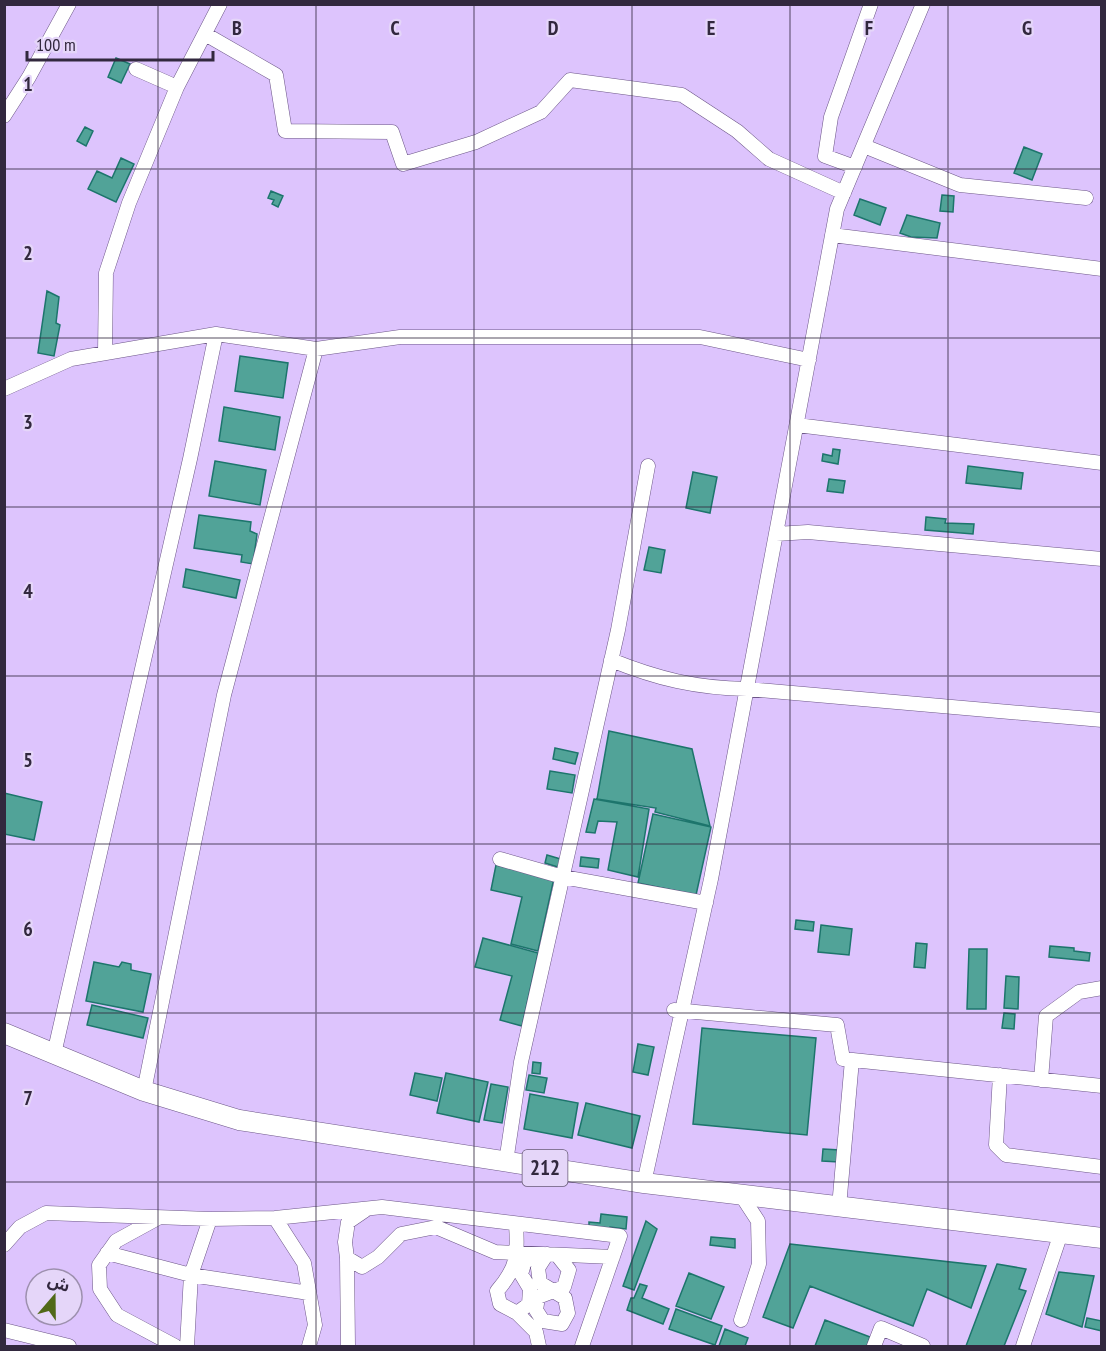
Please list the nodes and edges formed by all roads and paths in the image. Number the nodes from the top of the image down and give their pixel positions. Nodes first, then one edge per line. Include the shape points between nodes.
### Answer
1 (69, 4) edge
2 (220, 4) edge
3 (871, 4) edge
4 (923, 4) edge
5 (205, 34) junction
6 (136, 69) dead end
7 (177, 87) junction
8 (4, 116) edge
9 (864, 146) junction
10 (855, 167) junction
11 (844, 193) junction
12 (1086, 198) dead end
13 (832, 235) junction
14 (1101, 269) edge
15 (216, 334) junction
16 (316, 349) junction
17 (105, 353) junction
18 (809, 360) junction
19 (4, 388) edge
20 (797, 425) junction
21 (1101, 464) edge
22 (648, 466) dead end
23 (776, 534) junction
24 (1101, 559) edge
25 (611, 660) junction
26 (747, 689) junction
27 (1101, 720) edge
28 (500, 859) dead end
29 (563, 877) junction
30 (706, 903) junction
31 (1101, 988) edge
32 (678, 1010) junction
33 (4, 1033) edge
34 (54, 1054) junction
35 (852, 1060) junction
36 (1000, 1075) junction
37 (1041, 1080) junction
38 (1101, 1086) edge
39 (144, 1091) junction
40 (506, 1162) junction
41 (1101, 1167) edge
42 (644, 1183) junction
43 (741, 1195) junction
44 (839, 1207) junction
45 (368, 1208) junction
46 (160, 1217) junction
47 (275, 1218) junction
48 (210, 1219) junction
49 (516, 1224) junction
50 (1061, 1233) junction
51 (1101, 1238) edge
52 (4, 1245) edge
53 (107, 1253) junction
54 (524, 1253) junction
55 (552, 1255) junction
56 (613, 1257) junction
57 (347, 1258) junction
58 (190, 1275) junction
59 (309, 1293) junction
60 (517, 1313) junction
61 (741, 1320) dead end
62 (4, 1330) edge
63 (69, 1347) edge
64 (175, 1347) edge
65 (187, 1347) edge
66 (309, 1347) edge
67 (348, 1347) edge
68 (539, 1347) edge
69 (582, 1347) edge
70 (874, 1347) edge
71 (923, 1347) edge
72 (1023, 1347) edge

1 - 8 street
2 - 5 street
3 - 10 street via 831,117 825,156
4 - 9 street
5 - 7 street
5 - 11 street via 276,75 285,131 392,132 403,164 476,142 541,112 570,80 682,95 737,131 768,159
6 - 7 street
7 - 17 street via 129,203 106,273
9 - 10 street
9 - 12 street via 960,184
10 - 11 street
11 - 13 street
13 - 14 street
13 - 18 street
15 - 16 street
15 - 17 street
15 - 34 street
16 - 18 street via 400,337 700,337
16 - 39 street via 224,695
17 - 19 street via 70,359
18 - 20 street
20 - 21 street
20 - 23 street
22 - 25 street
23 - 24 street via 808,532
23 - 26 street
25 - 26 street via 652,676 714,688
25 - 29 street
26 - 27 street
26 - 30 street
28 - 29 street
29 - 30 street
29 - 40 street via 521,1062
30 - 32 street
31 - 37 street via 1079,992 1046,1016
32 - 35 street via 837,1025 843,1059
32 - 42 street
33 - 34 main road, 212
34 - 39 main road, 212
35 - 36 street
35 - 44 street
36 - 37 street
36 - 41 street via 996,1145 1006,1155
37 - 38 street
39 - 40 main road, 212 via 239,1120
40 - 42 main road, 212
42 - 43 main road, 212
43 - 44 main road, 212
43 - 61 street via 758,1221 759,1264
44 - 50 main road, 212
45 - 47 street
45 - 49 street
45 - 57 street via 348,1222
46 - 48 street
46 - 52 street via 46,1213 20,1227
46 - 53 street via 116,1240
47 - 48 street
47 - 59 street via 304,1263
48 - 58 street
49 - 54 street
49 - 56 street via 620,1236
50 - 51 main road, 212
50 - 72 street
53 - 58 street
53 - 64 street via 99,1265 100,1289 117,1315
54 - 55 street
54 - 57 street via 495,1252 436,1227 401,1234 362,1267
54 - 60 street via 521,1274 530,1289 529,1304
54 - 60 street via 497,1291 500,1304
55 - 55 street via 569,1270 564,1287 553,1290 540,1283 538,1268
55 - 56 street
56 - 69 street
57 - 67 street
58 - 59 street
58 - 65 street
59 - 66 street via 315,1325
60 - 68 street via 536,1332
62 - 63 street
70 - 71 street via 881,1328

